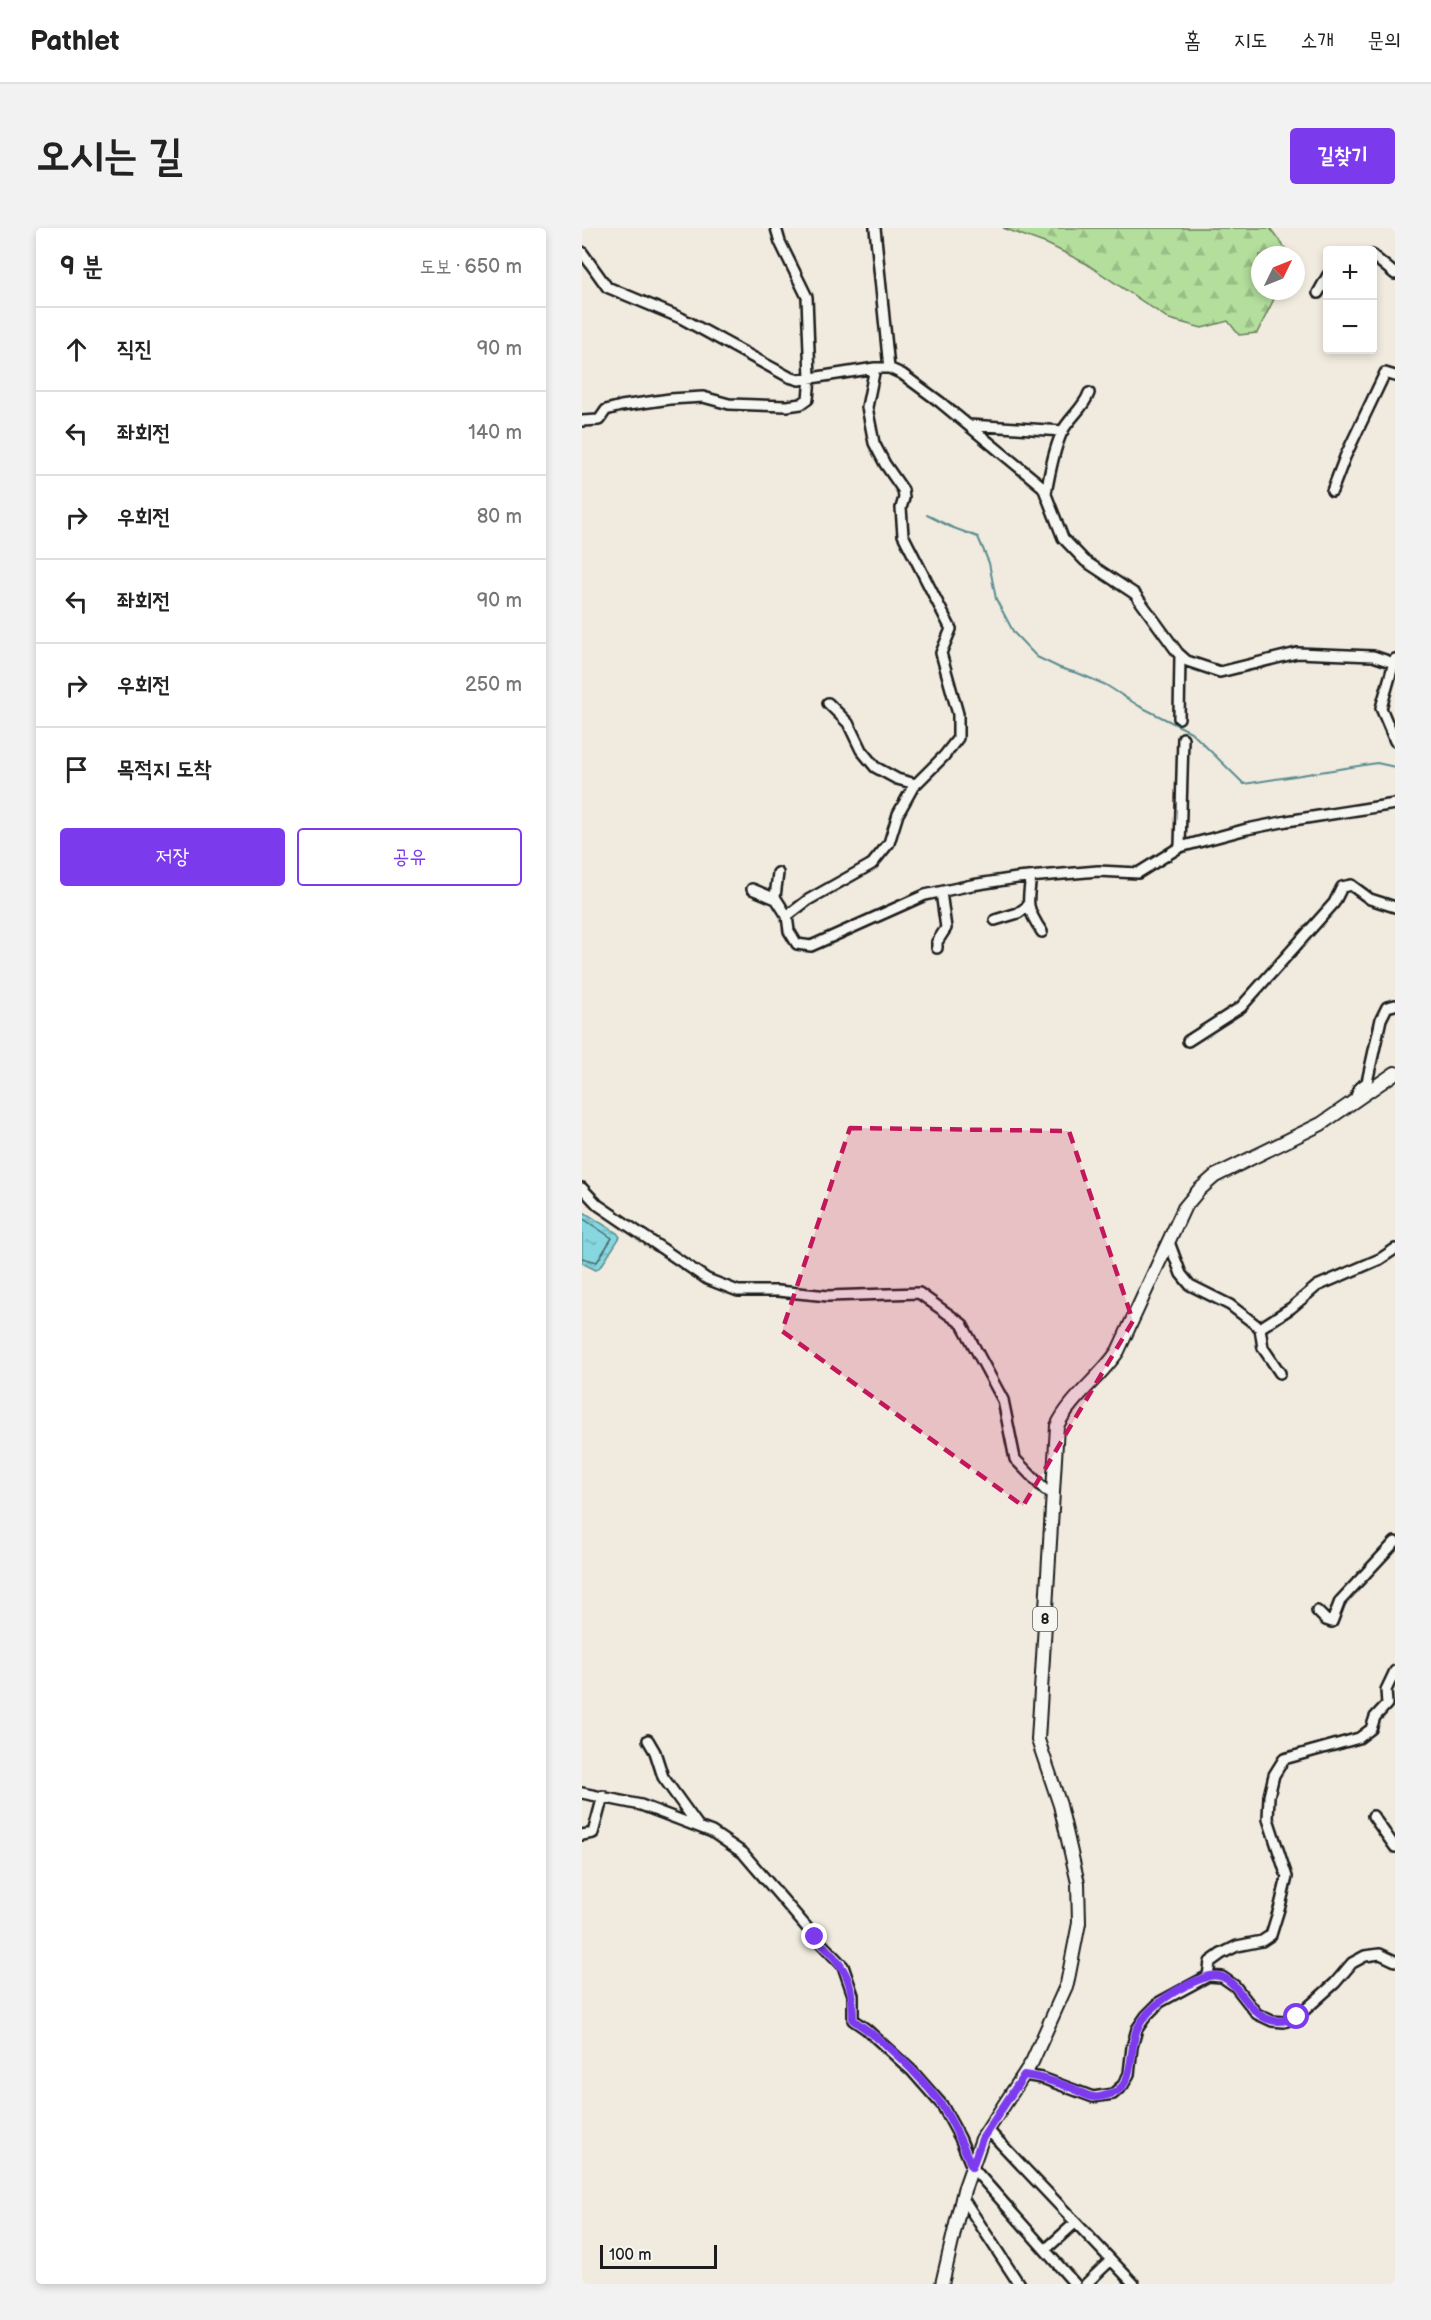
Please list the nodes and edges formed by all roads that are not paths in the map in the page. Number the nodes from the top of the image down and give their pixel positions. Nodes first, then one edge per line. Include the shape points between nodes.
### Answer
1 (776, 228) edge
2 (875, 228) edge
3 (582, 252) edge
4 (1377, 259) edge
5 (1395, 274) edge
6 (1323, 284) edge
7 (1318, 293) dead end
8 (875, 368) junction
9 (889, 368) junction
10 (1395, 376) edge
11 (810, 378) junction
12 (1089, 393) dead end
13 (582, 421) edge
14 (969, 425) junction
15 (1063, 431) junction
16 (1332, 491) dead end
17 (1046, 493) junction
18 (1180, 655) junction
19 (1394, 661) edge
20 (828, 703) dead end
21 (1179, 718) dead end
22 (1183, 738) dead end
23 (1395, 741) edge
24 (916, 784) junction
25 (1395, 804) edge
26 (1180, 847) junction
27 (778, 873) dead end
28 (1031, 877) junction
29 (752, 889) dead end
30 (941, 892) junction
31 (776, 899) junction
32 (1028, 906) junction
33 (1395, 907) edge
34 (787, 916) junction
35 (995, 920) dead end
36 (1042, 932) dead end
37 (937, 948) dead end
38 (1395, 1005) edge
39 (1188, 1041) dead end
40 (1395, 1073) edge
41 (1354, 1102) junction
42 (582, 1188) edge
43 (1169, 1242) junction
44 (1395, 1250) edge
45 (1260, 1328) junction
46 (1280, 1373) dead end
47 (1053, 1493) junction
48 (1395, 1542) edge
49 (1317, 1611) dead end
50 (1395, 1671) edge
51 (648, 1740) dead end
52 (582, 1793) edge
53 (603, 1796) junction
54 (1373, 1816) dead end
55 (699, 1827) junction
56 (582, 1835) edge
57 (1395, 1847) edge
58 (1395, 1961) edge
59 (1208, 1977) junction
60 (1024, 2075) junction
61 (988, 2130) junction
62 (972, 2167) junction
63 (962, 2197) junction
64 (1075, 2223) junction
65 (1045, 2250) junction
66 (1111, 2260) junction
67 (1071, 2283) edge
68 (942, 2284) edge
69 (1019, 2284) edge
70 (1086, 2284) edge
71 (1134, 2284) edge

1 - 11 street via 807,297
2 - 9 street
3 - 11 street via 607,287 681,318 789,377
4 - 5 street
6 - 7 street
8 - 9 street
8 - 11 street
8 - 24 street via 867,407 874,443 903,490 903,535 951,629 941,653 958,714 958,738
9 - 14 street
10 - 16 street via 1385,373
11 - 13 street via 808,399 801,404 729,404 703,397 670,399 621,406 606,410 599,420
12 - 15 street
14 - 15 street
14 - 17 street
15 - 17 street
17 - 18 street via 1063,538 1085,561 1136,594
18 - 19 street via 1220,672 1297,653 1373,656
18 - 21 street
19 - 23 street via 1381,708
20 - 24 street via 848,723 861,750 875,767
22 - 26 street
24 - 34 street via 898,814 889,843 872,864
25 - 26 street via 1287,821
26 - 28 street via 1138,873 1098,871
27 - 31 street
28 - 30 street
28 - 32 street
29 - 31 street
30 - 34 street via 925,895 811,946 797,944 789,931
30 - 37 street via 946,928
31 - 34 street
32 - 35 street
32 - 36 street
33 - 39 street via 1370,899 1351,885 1342,887 1334,903 1241,1007
38 - 41 street via 1387,1007 1381,1019 1367,1082 1359,1088
40 - 41 main road, 8
41 - 43 main road, 8 via 1321,1124 1215,1176 1184,1208
42 - 47 street via 598,1205 707,1279 738,1291 828,1296 919,1293 962,1324 1003,1400 1015,1459 1045,1490
43 - 45 street via 1181,1274 1191,1285 1230,1305
43 - 47 main road, 8 via 1118,1351 1063,1413 1057,1426
44 - 45 street via 1317,1286
45 - 46 street via 1263,1348
47 - 60 main road, 8 via 1038,1740 1060,1805 1078,1884 1079,1923 1067,1984
48 - 49 street via 1340,1602 1332,1622
50 - 59 street via 1386,1690 1387,1704 1371,1729 1359,1737 1284,1759 1278,1767 1269,1796 1268,1819 1287,1877 1274,1926 1262,1941 1237,1946 1210,1962
51 - 55 street via 663,1777
52 - 53 street
53 - 55 street via 641,1805
53 - 56 street via 592,1833
54 - 57 street
55 - 62 street via 743,1853 843,1966 853,1995 853,2020 912,2071 942,2105
58 - 59 street via 1380,1954 1352,1963 1297,2017 1284,2022 1257,2014 1235,1986 1222,1977
59 - 60 street via 1160,2002 1146,2016 1137,2029 1129,2074 1113,2094 1093,2097
60 - 61 main road, 8
61 - 62 main road, 8
61 - 64 street
62 - 63 main road, 8
62 - 65 street
63 - 68 main road, 8
63 - 69 street
64 - 65 street
64 - 66 street
65 - 67 street
66 - 70 street
66 - 71 street

